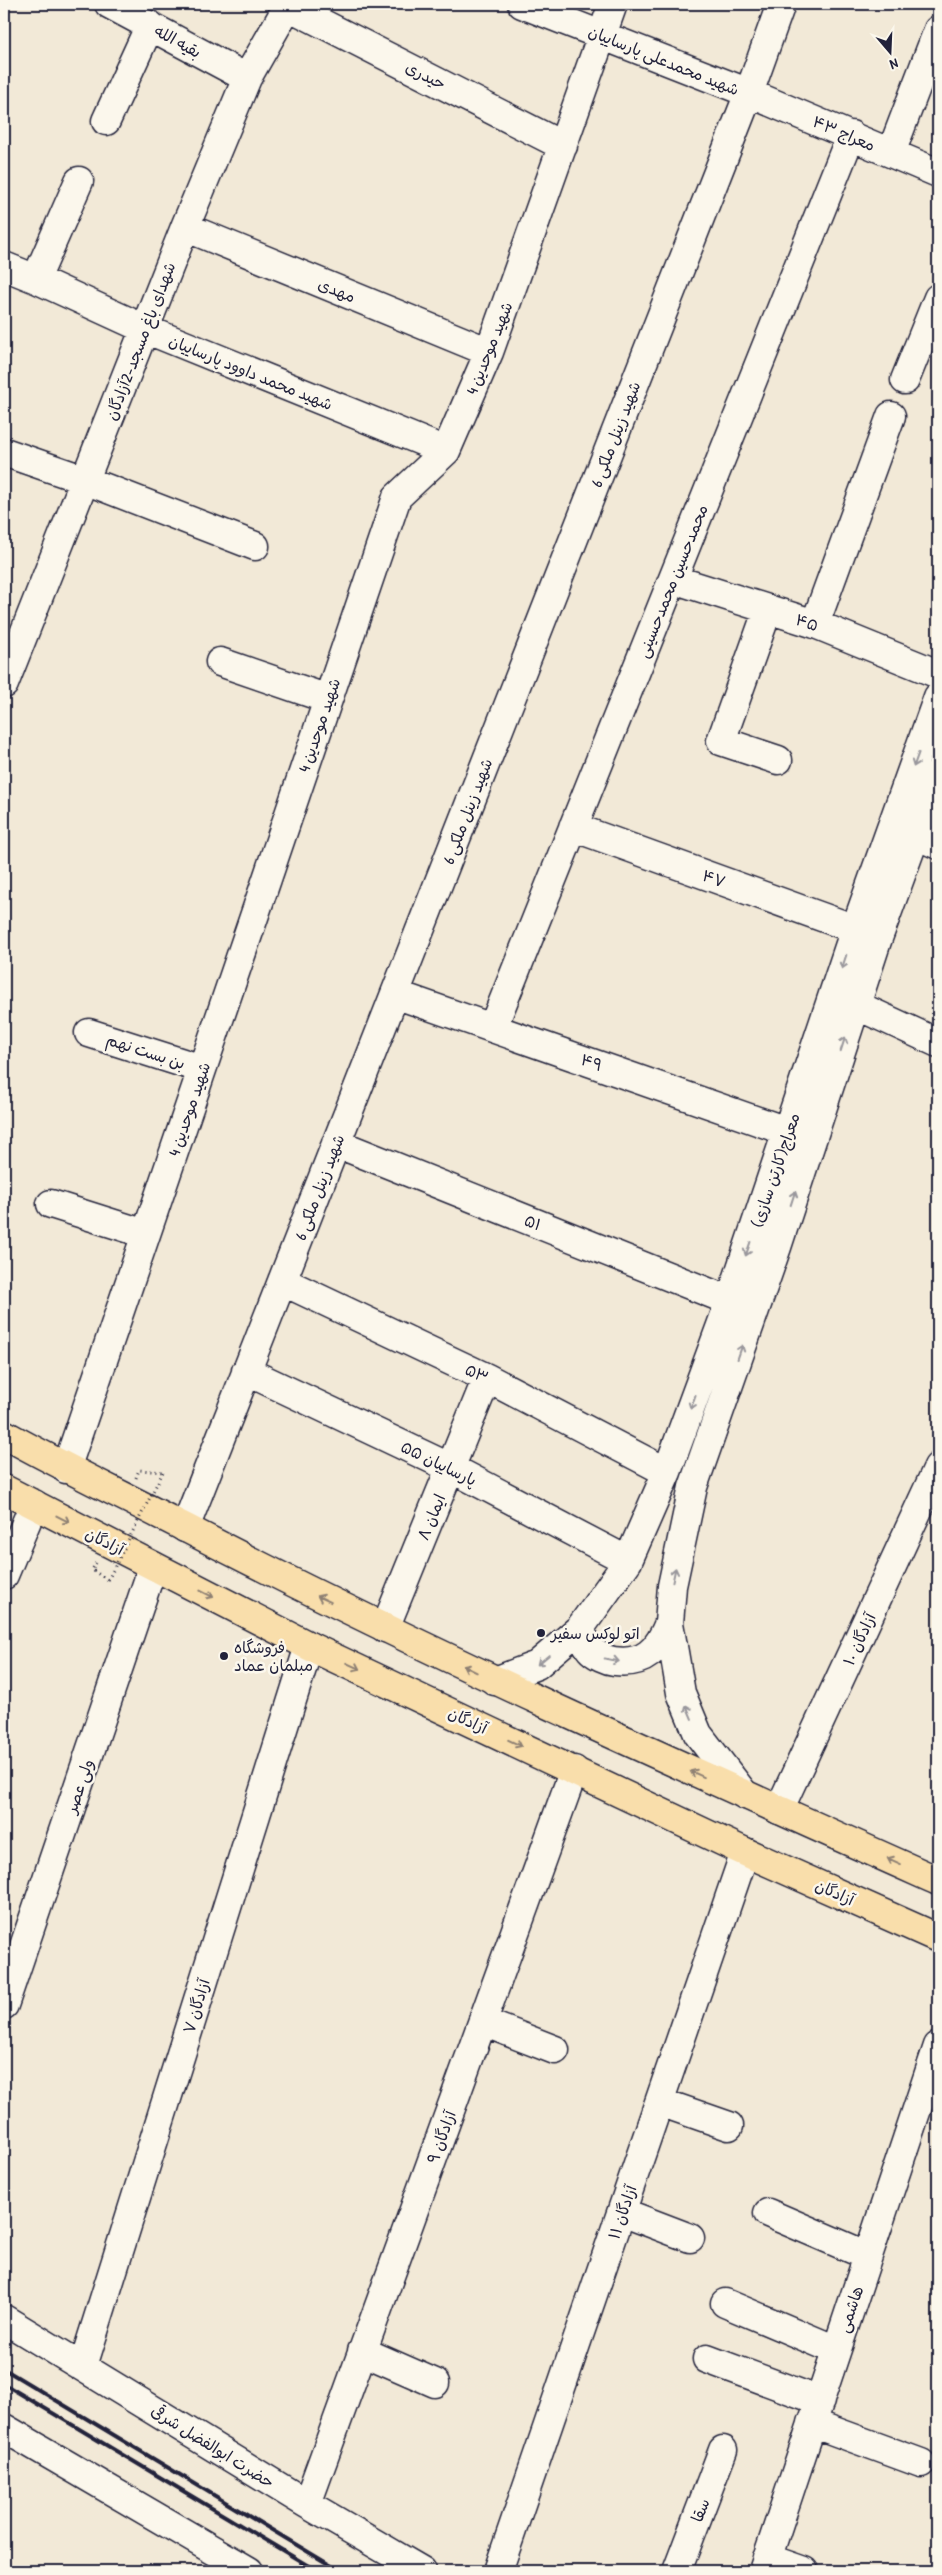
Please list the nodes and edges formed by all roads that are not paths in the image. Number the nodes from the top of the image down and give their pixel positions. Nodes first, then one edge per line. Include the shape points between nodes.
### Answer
1 (108, 4) edge
2 (522, 4) edge
3 (613, 4) edge
4 (781, 4) edge
5 (288, 5) edge
6 (150, 26) junction
7 (938, 30) edge
8 (602, 35) junction
9 (247, 78) junction
10 (929, 80) edge
11 (749, 93) junction
12 (106, 121) dead end
13 (851, 135) junction
14 (563, 146) junction
15 (891, 153) junction
16 (938, 173) edge
17 (79, 180) dead end
18 (184, 227) junction
19 (4, 266) edge
20 (36, 279) junction
21 (938, 298) edge
22 (146, 329) junction
23 (489, 352) junction
24 (905, 380) dead end
25 (891, 416) dead end
26 (446, 451) junction
27 (4, 452) edge
28 (85, 480) junction
29 (255, 546) dead end
30 (673, 579) junction
31 (768, 609) junction
32 (815, 624) junction
33 (220, 662) dead end
34 (938, 674) edge
35 (4, 684) edge
36 (938, 697) edge
37 (328, 699) junction
38 (778, 760) dead end
39 (938, 774) edge
40 (573, 827) junction
41 (927, 840) edge
42 (855, 929) junction
43 (395, 994) junction
44 (856, 1005) junction
45 (493, 1027) junction
46 (89, 1033) dead end
47 (938, 1043) edge
48 (202, 1069) junction
49 (789, 1132) junction
50 (336, 1143) junction
51 (51, 1204) dead end
52 (146, 1234) junction
53 (282, 1281) junction
54 (730, 1301) junction
55 (246, 1371) junction
56 (487, 1378) junction
57 (4, 1434) edge
58 (938, 1467) edge
59 (451, 1468) junction
60 (66, 1469) junction
61 (667, 1472) junction
62 (4, 1489) edge
63 (34, 1504) junction
64 (185, 1528) junction
65 (628, 1561) junction
66 (153, 1566) junction
67 (4, 1575) edge
68 (669, 1623) junction
69 (385, 1628) junction
70 (580, 1628) junction
71 (309, 1646) junction
72 (495, 1681) junction
73 (574, 1770) junction
74 (745, 1795) junction
75 (779, 1810) junction
76 (746, 1852) junction
77 (938, 1881) edge
78 (938, 1938) edge
79 (4, 2005) edge
80 (482, 2022) junction
81 (938, 2046) edge
82 (555, 2050) dead end
83 (660, 2102) junction
84 (729, 2126) dead end
85 (622, 2212) junction
86 (768, 2213) dead end
87 (690, 2238) dead end
88 (868, 2256) junction
89 (726, 2303) dead end
90 (4, 2318) edge
91 (836, 2350) junction
92 (362, 2351) junction
93 (706, 2359) dead end
94 (83, 2366) junction
95 (435, 2383) dead end
96 (816, 2412) junction
97 (4, 2428) edge
98 (723, 2450) dead end
99 (921, 2464) dead end
100 (307, 2504) junction
101 (765, 2564) edge
102 (249, 2571) edge
103 (422, 2571) edge
104 (498, 2571) edge
105 (677, 2571) edge
106 (804, 2571) edge

1 - 6 street, بقیه الله
2 - 8 street, شهید محمدعلی پارساییان
3 - 8 street, 4 شهید موحدین
4 - 11 street, 6 شهید زینل ملکی
5 - 9 street, شهدای‌ باغ مسجد-2آزادگان
5 - 14 street, حیدری
6 - 9 street, بقیه الله
6 - 12 street
7 - 10 street
8 - 11 street, شهید محمدعلی پارساییان
8 - 14 street, 4 شهید موحدین
9 - 18 street, شهدای‌ باغ مسجد-2آزادگان
10 - 15 street
11 - 13 street, معراج ۴۳
11 - 43 street, 6 شهید زینل ملکی
13 - 15 street, معراج ۴۳
13 - 30 street, محمدحسین محمدحسینی
14 - 23 street, 4 شهید موحدین
15 - 16 street, معراج ۴۳
17 - 20 street
18 - 22 street, شهدای‌ باغ مسجد-2آزادگان
18 - 23 street, مهدی
19 - 20 street, شهید محمد داوود پارساییان
20 - 22 street, شهید محمد داوود پارساییان
21 - 24 street
22 - 26 street, شهید محمد داوود پارساییان
22 - 28 street, شهدای‌ باغ مسجد-2آزادگان
23 - 26 street, 4 شهید موحدین
25 - 32 street
26 - 37 street, 4 شهید موحدین via 397,497
27 - 28 street
28 - 29 street
28 - 35 street, شهدای‌ باغ مسجد-2آزادگان
30 - 31 street, ۴۵
30 - 40 street, محمدحسین محمدحسینی
31 - 32 street, ۴۵
31 - 38 street via 721,741
32 - 34 street, ۴۵
33 - 37 street
36 -> 42 street, معراج(کارتن سازی)
37 - 48 street, 4 شهید موحدین
39 - 41 street, معراج(کارتن سازی)
40 - 42 street, ۴۷
40 - 45 street, محمدحسین محمدحسینی
41 - 44 street, معراج(کارتن سازی)
42 -> 49 street, معراج(کارتن سازی)
43 - 45 street, ۴۹
43 - 50 street, 6 شهید زینل ملکی
44 - 47 street
68 -> 44 street, معراج(کارتن سازی) via 672,1586 693,1487 777,1247
45 - 49 street, ۴۹
46 - 48 street, بن بست نهم
48 - 52 street, 4 شهید موحدین
49 -> 54 street, معراج(کارتن سازی)
50 - 53 street, 6 شهید زینل ملکی
50 - 54 street, ۵۱
51 - 52 street
52 - 60 street, 4 شهید موحدین
53 - 55 street, 6 شهید زینل ملکی
53 - 56 street, ۵۳
54 -> 61 street, معراج(کارتن سازی)
55 - 59 street, پارساییان ۵۵
55 - 64 street, 6 شهید زینل ملکی
56 - 59 street, ۸ ایمان
56 - 61 street, ۵۳
57 - 60 main road
58 - 75 street, ۱۰ آزادگان
59 - 65 street, پارساییان ۵۵
59 - 69 street, ۸ ایمان
60 - 64 main road
61 - 65 street, معراج(کارتن سازی)
62 - 63 main road, آزادگان
63 -> 66 main road, آزادگان
63 - 67 street
69 -> 64 main road via 293,1585
65 - 70 street, معراج(کارتن سازی)
66 -> 71 main road, آزادگان
66 - 79 street, ولی عصر
70 -> 68 street via 590,1650 607,1660 628,1662 647,1656 662,1642
74 -> 68 street via 698,1734 681,1693
72 -> 69 main road
70 -> 72 street, معراج(کارتن سازی) via 537,1665
71 -> 73 main road, آزادگان
71 - 94 street, ۷ آزادگان
74 -> 72 main road
73 - 76 main road, آزادگان
73 - 80 street, ۹ آزادگان
74 - 75 main road
77 -> 75 main road
76 - 78 main road, آزادگان
76 - 83 street, ۱۱ آزادگان
80 - 82 street
80 - 92 street, ۹ آزادگان
81 - 88 street, هاشمی
83 - 84 street
83 - 85 street, ۱۱ آزادگان
85 - 87 street
85 - 104 street, ۱۱ آزادگان
86 - 88 street
88 - 91 street, هاشمی
89 - 91 street
90 - 94 street, حضرت ابوالفضل شرقی
91 - 96 street, هاشمی
92 - 95 street
92 - 100 street, ۹ آزادگان
93 - 96 street
94 - 100 street, حضرت ابوالفضل شرقی
96 - 99 street
96 - 101 street, هاشمی
97 - 102 street
98 - 105 street, سقا
100 - 103 street, حضرت ابوالفضل شرقی
101 - 106 street

